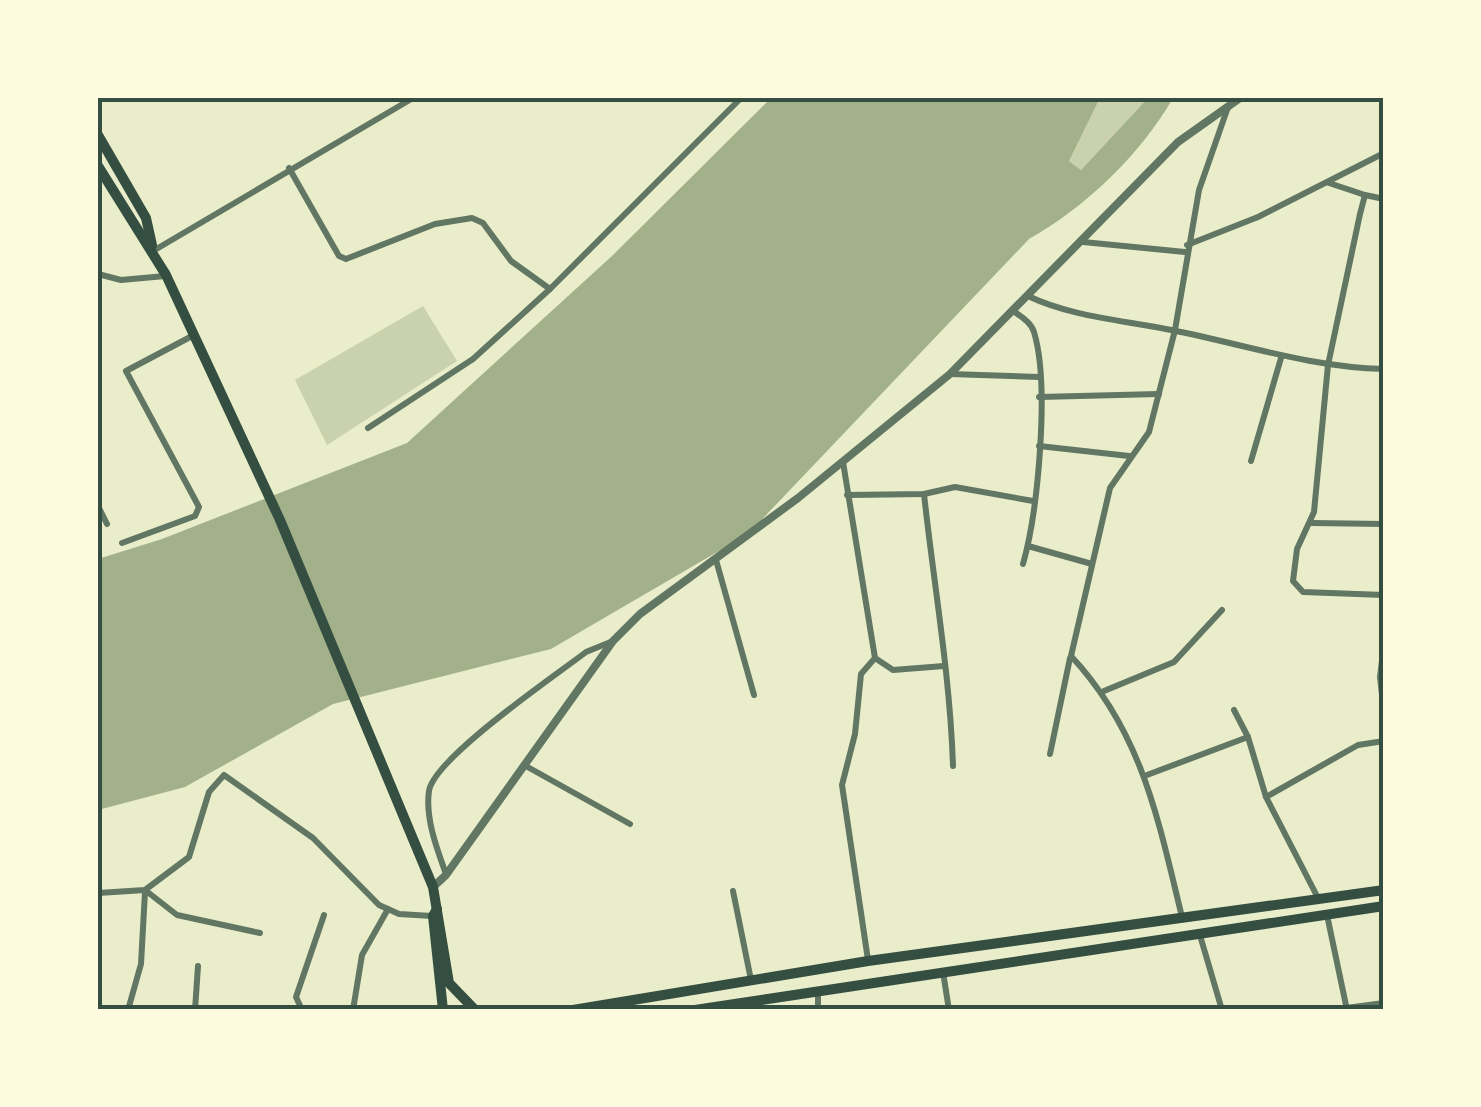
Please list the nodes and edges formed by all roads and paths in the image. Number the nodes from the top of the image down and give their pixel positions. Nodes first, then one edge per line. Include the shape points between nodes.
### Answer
1 (413, 98) edge
2 (741, 98) edge
3 (1240, 98) edge
4 (1228, 106) junction
5 (98, 135) edge
6 (1384, 153) edge
7 (98, 166) edge
8 (289, 168) junction
9 (1328, 182) junction
10 (1366, 196) junction
11 (1384, 199) edge
12 (1083, 242) junction
13 (1186, 248) junction
14 (153, 251) junction
15 (98, 274) edge
16 (166, 275) junction
17 (550, 289) junction
18 (1028, 296) junction
19 (1012, 310) junction
20 (1176, 330) junction
21 (194, 335) junction
22 (1281, 358) junction
23 (1328, 365) junction
24 (1384, 369) edge
25 (950, 374) junction
26 (1039, 378) junction
27 (1159, 394) junction
28 (1039, 397) junction
29 (368, 428) dead end
30 (1039, 446) junction
31 (1130, 456) junction
32 (843, 462) junction
33 (1252, 462) dead end
34 (924, 494) junction
35 (847, 495) junction
36 (1033, 501) junction
37 (98, 506) edge
38 (1312, 523) junction
39 (107, 524) dead end
40 (1384, 524) edge
41 (122, 544) dead end
42 (1028, 546) junction
43 (716, 560) junction
44 (1024, 564) dead end
45 (1092, 564) junction
46 (1384, 595) edge
47 (1222, 610) dead end
48 (612, 641) junction
49 (1384, 644) edge
50 (1071, 656) junction
51 (875, 658) junction
52 (944, 666) junction
53 (1104, 691) junction
54 (754, 694) dead end
55 (1234, 710) dead end
56 (1384, 713) edge
57 (1248, 737) junction
58 (1384, 742) edge
59 (1050, 754) dead end
60 (524, 765) junction
61 (953, 766) dead end
62 (1146, 775) junction
63 (1266, 797) junction
64 (630, 824) dead end
65 (446, 876) junction
66 (433, 887) junction
67 (145, 890) junction
68 (1384, 890) edge
69 (733, 891) dead end
70 (98, 893) edge
71 (1318, 900) junction
72 (1384, 906) edge
73 (388, 910) junction
74 (437, 913) junction
75 (1327, 914) junction
76 (324, 915) dead end
77 (1182, 917) junction
78 (1199, 930) junction
79 (260, 934) dead end
80 (868, 961) junction
81 (198, 966) dead end
82 (943, 972) junction
83 (750, 980) junction
84 (818, 992) junction
85 (1384, 1003) edge
86 (1347, 1009) edge
87 (128, 1010) edge
88 (194, 1010) edge
89 (302, 1010) edge
90 (353, 1010) edge
91 (444, 1010) edge
92 (474, 1010) edge
93 (574, 1010) edge
94 (695, 1010) edge
95 (818, 1010) edge
96 (948, 1010) edge
97 (1222, 1010) edge

1 - 8 street
2 - 17 street
3 - 4 street
4 - 12 street via 1178,142
4 - 13 street
5 - 14 main road via 146,218
6 - 9 street
7 - 14 main road
8 - 14 street
8 - 17 street via 338,256 346,259 435,224 472,218 483,222 511,261
9 - 10 street
9 - 13 street
10 - 11 street
10 - 23 street
12 - 13 street
12 - 18 street
13 - 20 street
14 - 16 main road
15 - 16 street via 122,280
16 - 21 main road
17 - 29 street via 474,359
18 - 19 street
18 - 20 street via 1052,307
19 - 25 street
19 - 26 street via 1034,331
20 - 22 street
20 - 27 street
21 - 41 street via 126,372 199,507 195,516
21 - 66 main road via 280,520
22 - 23 street
22 - 33 street
23 - 24 street
23 - 38 street
25 - 26 street
25 - 32 street
26 - 28 street
27 - 28 street
27 - 31 street via 1146,439
28 - 30 street
30 - 31 street
30 - 36 street
31 - 45 street via 1110,488
32 - 35 street
32 - 43 street
34 - 35 street
34 - 36 street via 961,487
34 - 52 street
35 - 51 street
36 - 42 street
37 - 39 street
38 - 40 street
38 - 46 street via 1297,549 1295,587
42 - 44 street
42 - 45 street
43 - 48 street
43 - 54 street
45 - 50 street
47 - 53 street via 1174,662
48 - 60 street
48 - 65 street via 586,652 432,778 433,840
49 - 56 street
50 - 53 street
50 - 59 street
51 - 52 street via 893,670
51 - 80 street via 862,674 842,784
52 - 61 street
53 - 62 street
55 - 57 street
57 - 62 street
57 - 63 street
58 - 63 street via 1358,745
60 - 64 street
60 - 65 street
62 - 77 street
63 - 71 street
65 - 66 street
66 - 74 main road
67 - 70 street
67 - 73 street via 189,856 209,792 224,775 313,838
67 - 79 street via 178,915
67 - 87 street via 140,964
68 - 71 main road
69 - 83 street
71 - 77 main road
72 - 75 main road
73 - 74 street
73 - 90 street via 362,956
74 - 91 main road
74 - 92 main road via 450,983
75 - 78 main road
75 - 86 street
76 - 89 street via 296,997
77 - 80 main road
78 - 82 main road
78 - 97 street
80 - 83 main road
81 - 88 street
82 - 84 main road
82 - 96 street
83 - 93 main road
84 - 94 main road
84 - 95 street
85 - 86 street

